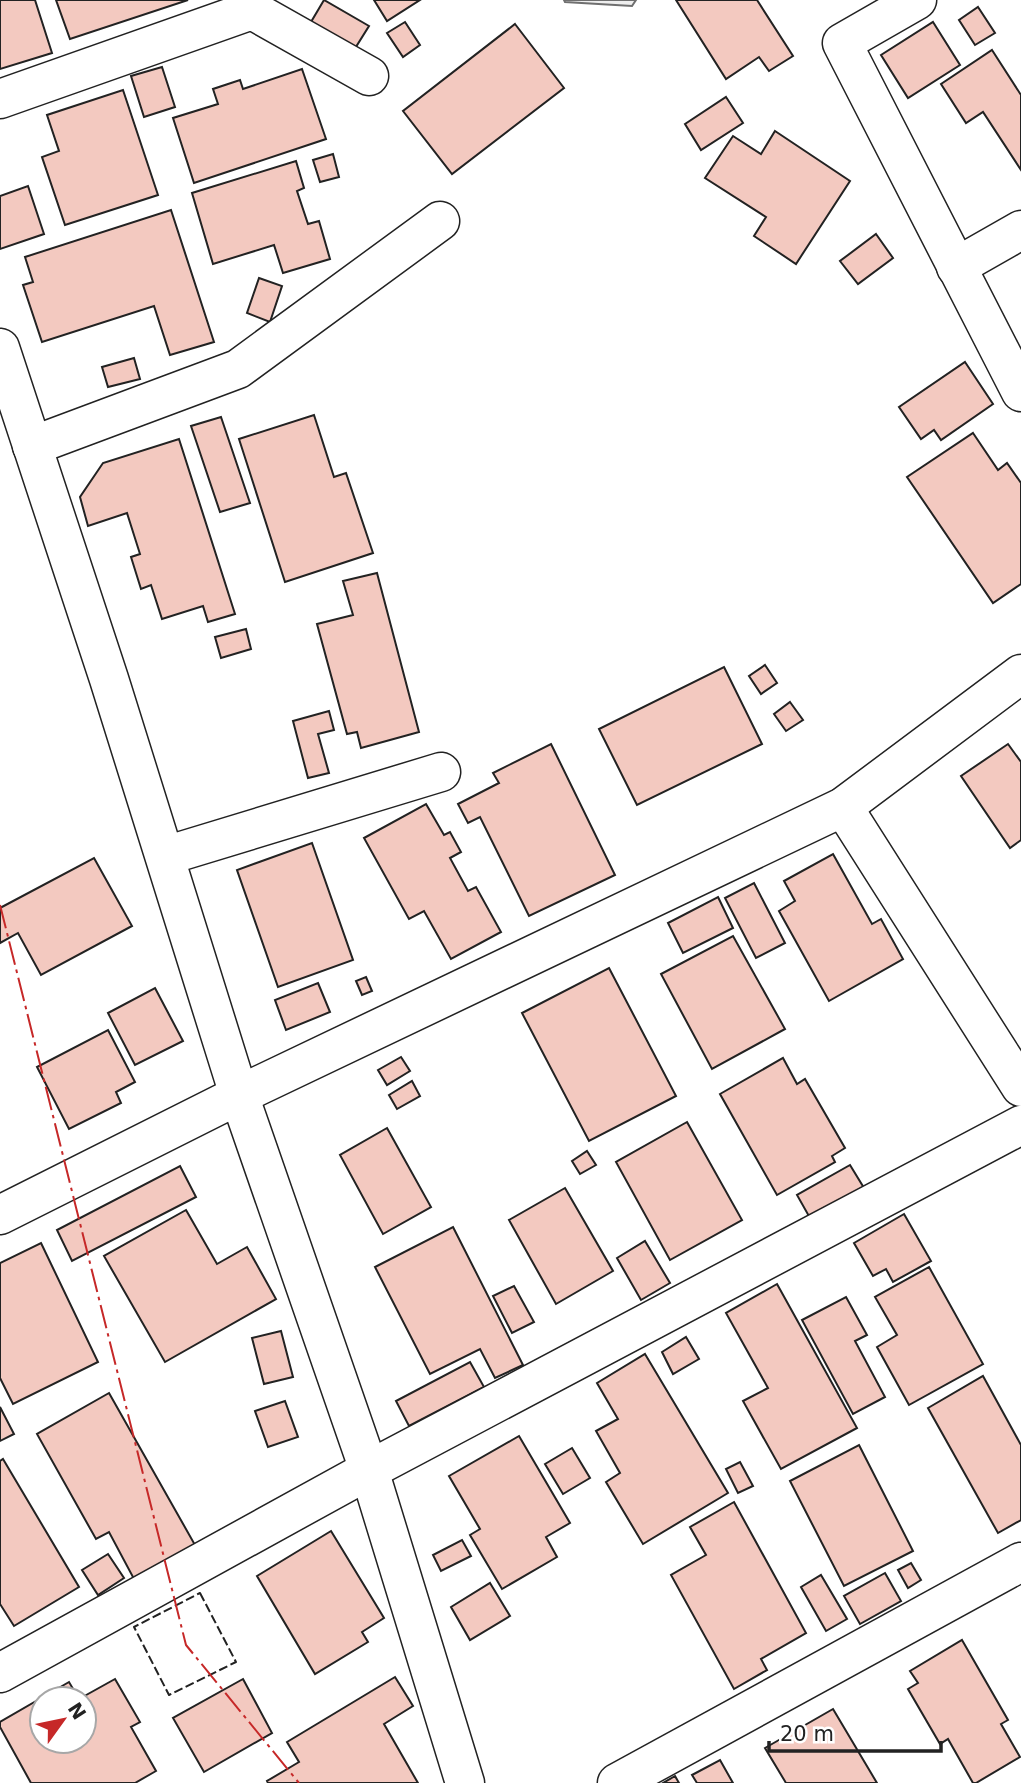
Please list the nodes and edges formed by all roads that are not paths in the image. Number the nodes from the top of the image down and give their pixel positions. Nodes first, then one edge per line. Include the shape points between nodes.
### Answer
1 (917, 0) edge
2 (369, 76) dead end
3 (0, 99) edge
4 (440, 221) dead end
5 (1021, 230) edge
6 (956, 267) junction
7 (0, 348) edge
8 (1021, 392) edge
9 (32, 446) junction
10 (1021, 674) edge
11 (441, 772) dead end
12 (843, 807) junction
13 (165, 856) junction
14 (1021, 1087) edge
15 (239, 1095) junction
16 (1021, 1125) edge
17 (0, 1215) edge
18 (369, 1470) junction
19 (1021, 1562) edge
20 (0, 1673) edge
21 (464, 1783) edge
22 (617, 1783) edge

1 - 6 street via 842,43
2 - 3 street via 252,10
4 - 9 street via 238,369
5 - 6 street
6 - 8 street
7 - 9 street
9 - 13 street
10 - 12 street
11 - 13 street
12 - 14 street
12 - 15 street
13 - 15 street
15 - 17 street
15 - 18 street
16 - 18 street
18 - 20 street
18 - 21 street
19 - 22 street

